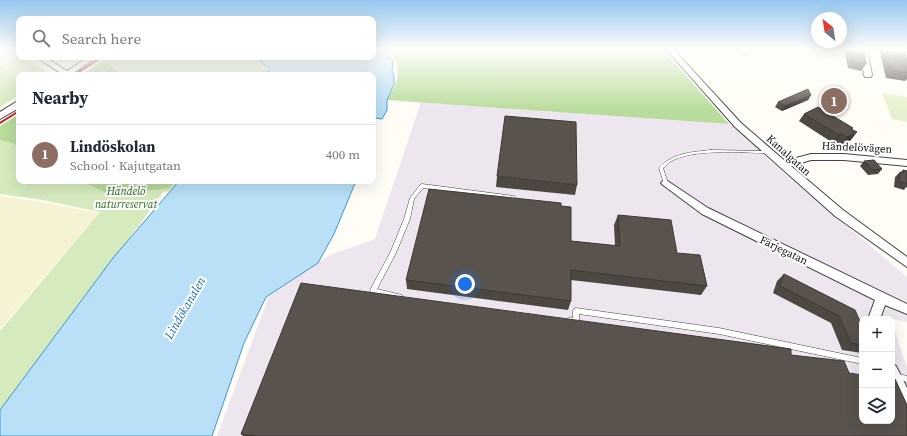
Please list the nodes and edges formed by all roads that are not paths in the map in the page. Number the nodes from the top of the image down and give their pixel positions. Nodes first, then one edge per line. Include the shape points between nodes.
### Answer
1 (687, 69) edge
2 (867, 69) edge
3 (868, 75) dead end
4 (16, 106) edge
5 (0, 116) edge
6 (768, 152) junction
7 (907, 163) edge
8 (783, 165) junction
9 (666, 183) joint
10 (519, 199) edge
11 (907, 263) edge
12 (403, 297) edge
13 (881, 298) junction
14 (907, 309) edge
15 (875, 316) edge
16 (560, 319) edge
17 (859, 360) edge
18 (898, 375) edge
19 (907, 403) edge

1 - 6 street, Kanalgatan via 738,125
2 - 3 street
4 - 5 street
6 - 8 street, Kanalgatan
6 - 9 lane via 687,154 663,164 661,168
7 - 8 street, Händelövägen via 844,156 811,157
8 - 11 street, Kanalgatan via 839,213
9 - 13 street, Färjegatan via 705,211
10 - 12 lane via 422,186 412,198 394,253 373,290
13 - 14 street, Färjegatan
13 - 15 street
16 - 17 lane via 576,321 576,311 591,313 719,332
18 - 19 street

